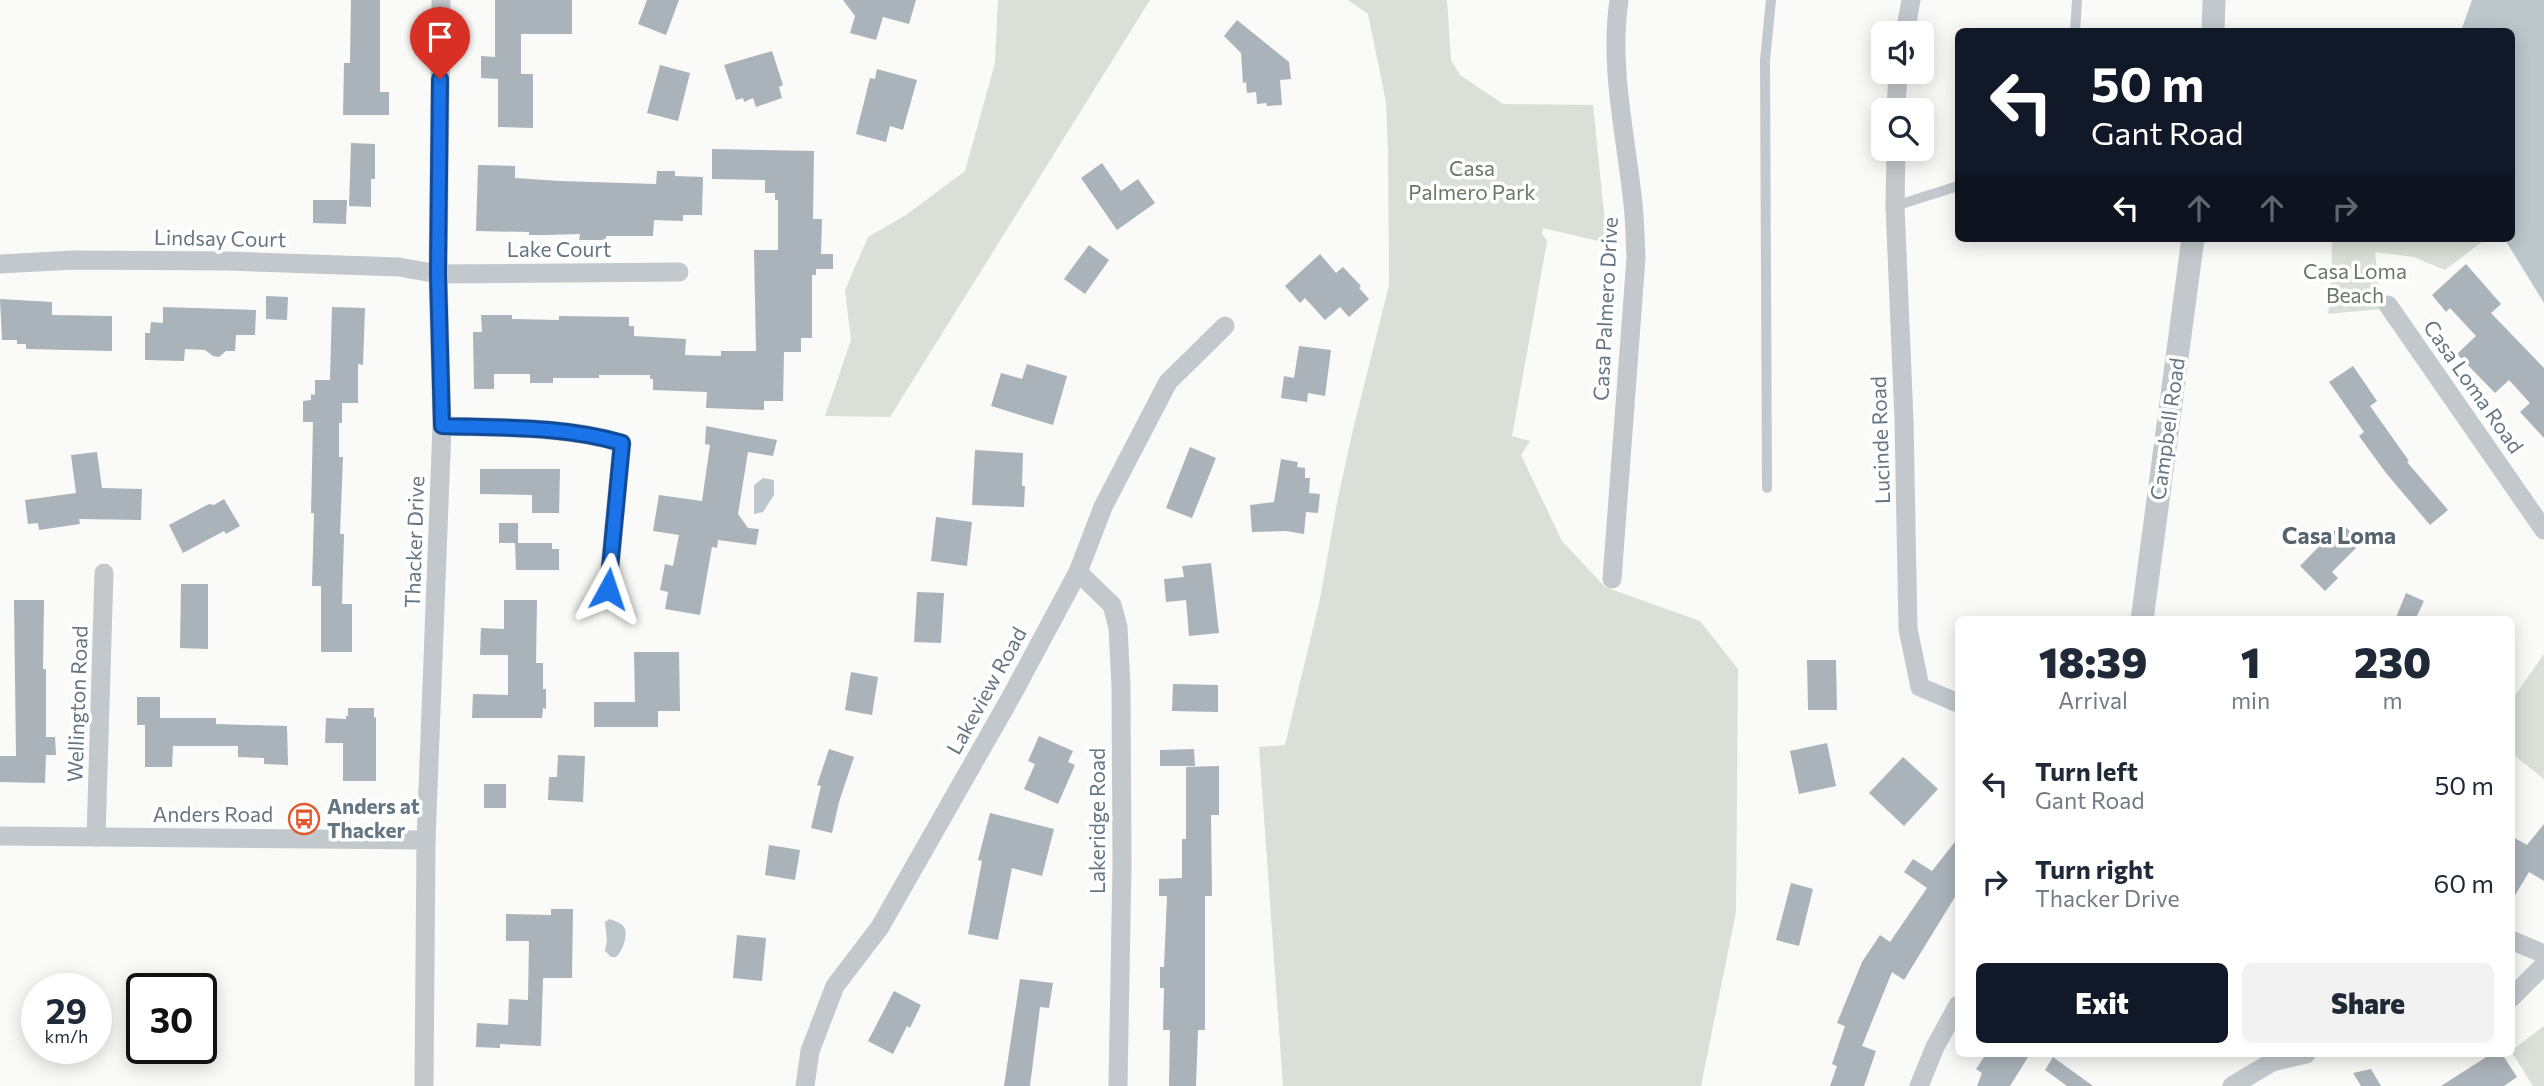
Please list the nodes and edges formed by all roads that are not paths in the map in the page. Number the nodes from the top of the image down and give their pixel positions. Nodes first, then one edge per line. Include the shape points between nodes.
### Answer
1 (441, 0) edge
2 (1619, 0) edge
3 (1772, 0) edge
4 (1911, 0) edge
5 (2077, 0) edge
6 (2214, 0) edge
7 (1907, 21) edge
8 (2075, 28) edge
9 (2213, 28) edge
10 (1896, 161) edge
11 (1955, 187) edge
12 (1895, 206) junction
13 (2192, 242) edge
14 (0, 264) edge
15 (679, 272) dead end
16 (438, 274) junction
17 (2388, 304) dead end
18 (1225, 326) dead end
19 (442, 426) junction
20 (1767, 488) dead end
21 (2544, 530) edge
22 (1078, 572) junction
23 (104, 573) dead end
24 (1612, 579) dead end
25 (608, 589) dead end
26 (2143, 616) edge
27 (1955, 702) edge
28 (0, 836) edge
29 (96, 838) junction
30 (426, 840) junction
31 (2515, 942) edge
32 (2544, 954) edge
33 (2544, 965) edge
34 (2515, 994) edge
35 (1955, 1010) edge
36 (2293, 1057) edge
37 (424, 1086) edge
38 (805, 1086) edge
39 (1118, 1086) edge
40 (1919, 1086) edge
41 (2232, 1086) edge

1 - 16 street, Thacker Drive
2 - 24 street, Casa Palmero Drive via 1618,91 1636,257
3 - 20 lane via 1765,60
4 - 7 street
5 - 8 lane
6 - 9 street
10 - 12 street, Lucinde Road
11 - 12 lane
12 - 27 street, Lucinde Road via 1908,629 1920,687
13 - 26 street, Campbell Road
14 - 16 street, Lindsay Court via 228,261 399,267
15 - 16 street, Lake Court
16 - 19 street, Thacker Drive
17 - 21 street, Casa Loma Road
18 - 22 street, Lakeview Road via 1168,382 1103,507
19 - 25 street via 555,430 622,443
19 - 30 street, Thacker Drive
22 - 38 street, Lakeview Road via 880,927 835,986 810,1051
22 - 39 street, Lakeridge Road via 1112,605 1118,627 1122,864
23 - 29 street, Wellington Road
28 - 29 street, Anders Road
29 - 30 street, Anders Road
30 - 37 street, Thacker Drive
31 - 32 street
33 - 34 street
35 - 40 street
36 - 41 street via 2272,1062

